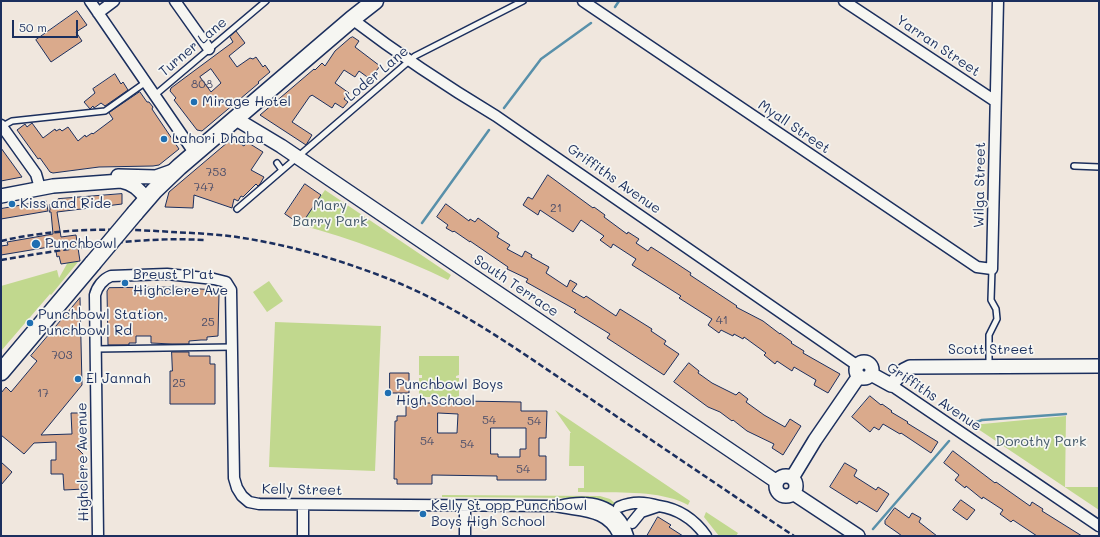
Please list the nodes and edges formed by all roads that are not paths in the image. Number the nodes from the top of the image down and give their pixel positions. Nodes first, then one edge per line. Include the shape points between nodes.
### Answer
1 (90, 1) edge
2 (114, 1) edge
3 (175, 1) edge
4 (266, 1) edge
5 (375, 1) edge
6 (524, 1) edge
7 (583, 1) edge
8 (844, 1) edge
9 (998, 1) edge
10 (98, 13) junction
11 (352, 19) junction
12 (209, 49) junction
13 (410, 60) junction
14 (146, 82) junction
15 (155, 95) junction
16 (995, 102) junction
17 (236, 119) junction
18 (1, 126) edge
19 (195, 154) junction
20 (297, 157) junction
21 (277, 163) dead end
22 (1074, 166) dead end
23 (179, 167) junction
24 (1099, 167) edge
25 (282, 170) junction
26 (99, 182) junction
27 (40, 188) junction
28 (1, 196) edge
29 (146, 199) junction
30 (237, 210) dead end
31 (992, 269) junction
32 (228, 284) joint
33 (233, 347) junction
34 (95, 349) junction
35 (989, 366) junction
36 (1099, 366) edge
37 (1, 372) edge
38 (863, 372) junction
39 (891, 385) junction
40 (792, 478) junction
41 (777, 482) junction
42 (794, 492) junction
43 (302, 505) junction
44 (465, 506) junction
45 (659, 506) junction
46 (620, 507) dead end
47 (606, 513) junction
48 (632, 523) dead end
49 (1099, 526) edge
50 (98, 536) edge
51 (303, 536) edge
52 (465, 536) edge
53 (619, 536) edge
54 (628, 536) edge
55 (706, 536) edge
56 (858, 536) edge

1 - 10 street
2 - 10 street
3 - 12 street
4 - 12 lane, Turner Lane
5 - 11 main road
6 - 13 lane, Loder Lane
7 - 31 street, Myall Street via 977,267
8 - 16 street, Yarran Street
9 - 16 street, Wilga Street
10 - 14 street
11 - 13 street, Griffiths Avenue
11 - 17 main road
12 - 15 lane, Turner Lane
13 - 20 lane, Loder Lane
13 - 38 street, Griffiths Avenue via 496,116
14 - 15 street
14 - 18 lane via 105,111 12,121
15 - 19 street
16 - 31 street, Wilga Street
17 - 19 main road
17 - 20 street, South Terrace
18 - 27 street via 38,177
19 - 23 main road
20 - 25 lane, Loder Lane
20 - 41 street, South Terrace
21 - 25 lane
22 - 24 lane
23 - 26 street via 156,177 118,176
23 - 29 main road
25 - 30 lane, Loder Lane
26 - 27 street
26 - 29 street via 128,183
27 - 28 street
29 - 37 main road, bridge
31 - 35 lane, Wilga Street via 991,300 996,309 997,319 990,334
32 - 33 street, Kelly Street via 232,296
32 - 34 street, Highclere Avenue via 214,279 167,274 120,275 107,278 96,291 94,300
33 - 34 lane
33 - 43 street, Kelly Street via 234,478 237,488 245,499 254,503
34 - 50 street, Highclere Avenue
35 - 36 street, Scott Street
35 - 39 street, Scott Street via 910,367
38 - 39 street, Griffiths Avenue
38 - 40 street via 815,440
39 - 49 street, Griffiths Avenue
40 - 41 street via 785,476
40 - 42 street via 796,487
41 - 42 street via 779,494 788,496
42 - 56 street
43 - 44 street, Kelly Street
43 - 51 street
44 - 47 street, Kelly Street via 555,506 580,502 596,504
44 - 52 street
45 - 46 street via 639,502
45 - 48 street via 641,512
45 - 55 street via 686,515
47 - 53 street
47 - 54 street via 622,523

